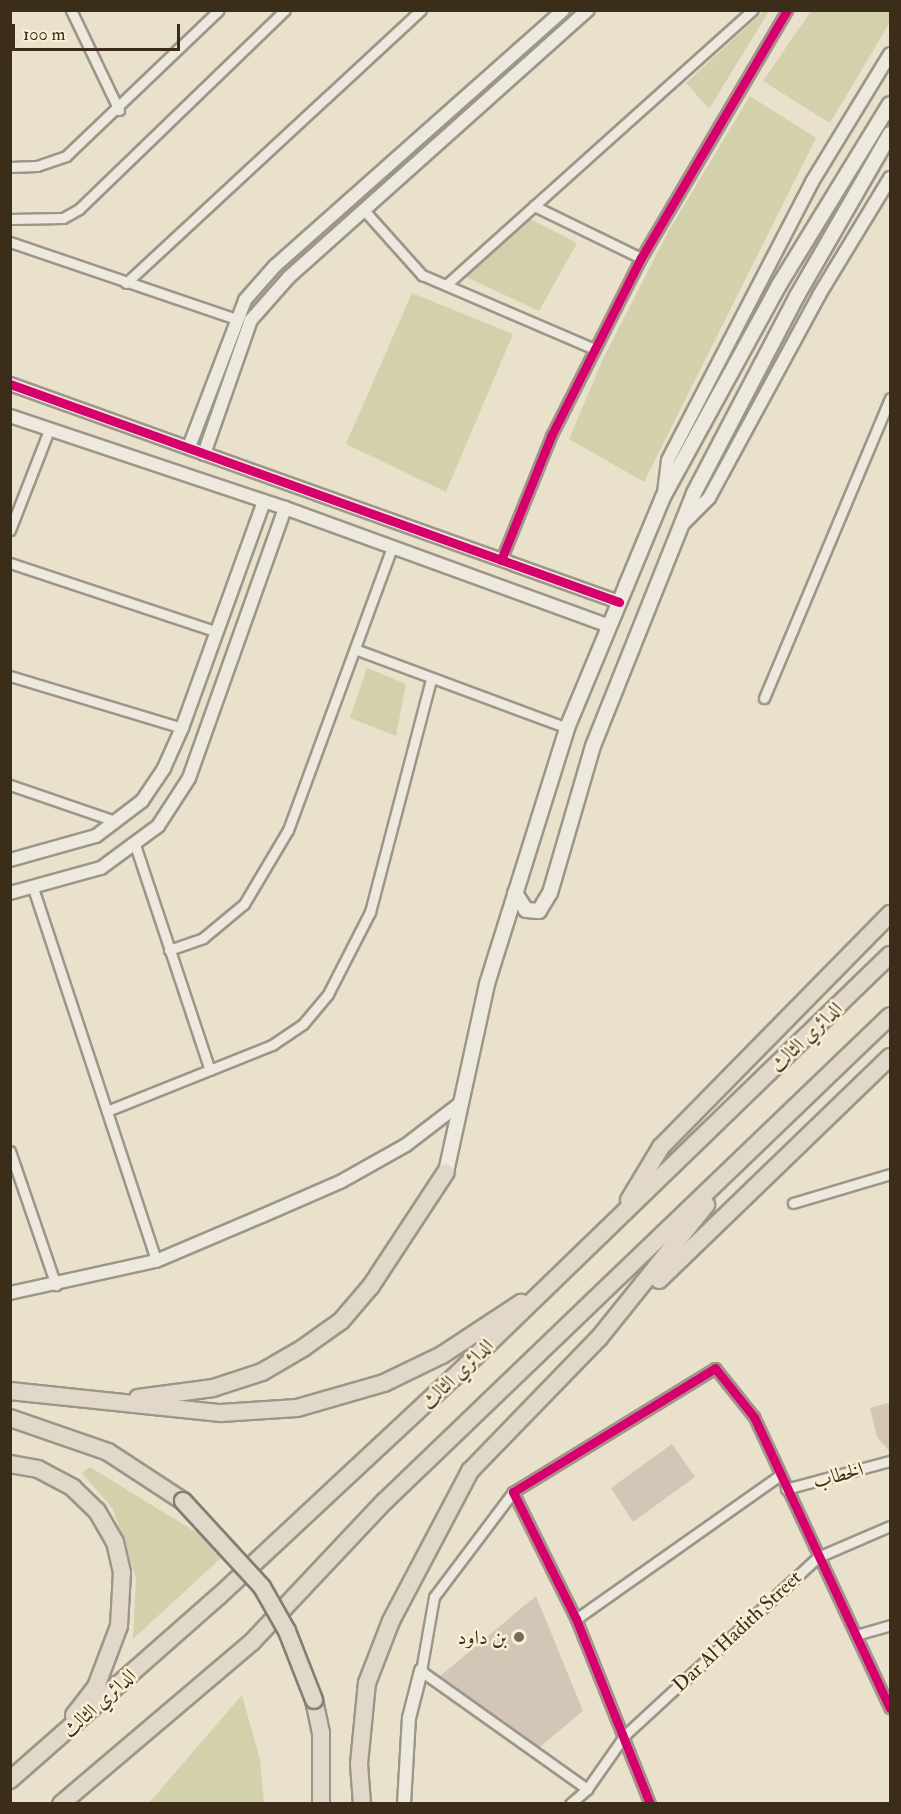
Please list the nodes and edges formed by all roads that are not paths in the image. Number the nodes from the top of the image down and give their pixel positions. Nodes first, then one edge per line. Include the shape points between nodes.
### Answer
1 (71, 10) edge
2 (285, 10) edge
3 (421, 10) edge
4 (563, 10) edge
5 (588, 10) edge
6 (753, 10) edge
7 (787, 10) edge
8 (214, 12) edge
9 (891, 54) edge
10 (891, 104) edge
11 (119, 110) junction
12 (891, 134) edge
13 (10, 167) edge
14 (891, 178) edge
15 (534, 206) junction
16 (363, 209) junction
17 (10, 219) edge
18 (10, 242) edge
19 (641, 258) junction
20 (126, 282) junction
21 (446, 285) junction
22 (236, 319) junction
23 (595, 350) junction
24 (10, 384) edge
25 (891, 398) edge
26 (10, 416) edge
27 (49, 430) junction
28 (189, 447) junction
29 (204, 454) junction
30 (663, 497) junction
31 (264, 501) junction
32 (285, 508) junction
33 (681, 526) junction
34 (10, 530) edge
35 (392, 548) junction
36 (501, 560) junction
37 (10, 563) edge
38 (619, 602) junction
39 (609, 626) junction
40 (217, 632) junction
41 (355, 649) junction
42 (10, 676) edge
43 (431, 680) junction
44 (764, 698) dead end
45 (182, 728) junction
46 (567, 728) junction
47 (10, 785) edge
48 (115, 821) junction
49 (135, 845) junction
50 (10, 860) edge
51 (33, 888) junction
52 (10, 893) edge
53 (516, 893) junction
54 (891, 914) edge
55 (169, 950) junction
56 (891, 955) edge
57 (891, 1016) edge
58 (891, 1057) edge
59 (210, 1070) junction
60 (461, 1103) junction
61 (107, 1111) junction
62 (10, 1150) edge
63 (446, 1172) joint
64 (891, 1174) edge
65 (721, 1181) junction
66 (793, 1203) dead end
67 (619, 1218) junction
68 (156, 1261) junction
69 (552, 1283) junction
70 (56, 1285) junction
71 (10, 1293) edge
72 (607, 1328) junction
73 (10, 1391) edge
74 (90, 1402) junction
75 (10, 1418) edge
76 (891, 1461) edge
77 (10, 1464) edge
78 (780, 1475) junction
79 (786, 1489) junction
80 (513, 1492) junction
81 (891, 1526) edge
82 (818, 1557) junction
83 (576, 1619) junction
84 (891, 1625) edge
85 (856, 1635) junction
86 (421, 1671) junction
87 (891, 1708) edge
88 (625, 1735) junction
89 (45, 1752) junction
90 (10, 1780) edge
91 (587, 1789) junction
92 (361, 1798) edge
93 (61, 1803) edge
94 (321, 1803) edge
95 (404, 1803) edge
96 (570, 1803) edge
97 (650, 1803) edge

1 - 11 street
2 - 17 street via 79,209 63,218
3 - 20 street
4 - 22 street via 275,266 245,300
5 - 16 street
6 - 15 street
7 - 19 street
8 - 11 street
9 - 30 street via 812,182 673,450
10 - 30 main road via 779,285
11 - 13 street via 66,156 37,166
12 - 33 main road via 797,296
14 - 33 street via 819,295 709,498
15 - 19 street
15 - 21 street
16 - 21 street via 422,275
16 - 29 street via 289,277 251,320
18 - 20 street
19 - 23 street
20 - 22 street
21 - 23 street
22 - 28 street
23 - 36 street via 551,436
24 - 28 street
25 - 44 street
26 - 27 street
27 - 31 street
27 - 34 street
28 - 29 street
29 - 36 street
30 - 38 main road
31 - 32 street
31 - 40 street
32 - 35 street
32 - 49 street via 189,778 158,826
33 - 53 main road via 593,746 550,893 539,911 526,910
35 - 39 street
35 - 41 street
36 - 38 street
37 - 40 street
38 - 39 main road
39 - 46 main road
40 - 45 street
41 - 43 street
41 - 55 street via 288,831 244,904 202,938
42 - 45 street
43 - 46 street
43 - 59 street via 370,912 350,957 303,1023 272,1045
45 - 48 street via 164,768 142,801
46 - 53 main road
47 - 48 street
48 - 50 street via 96,836
49 - 51 street via 101,868
49 - 55 street
51 - 52 street
51 - 61 street
53 - 60 main road via 487,984
54 - 67 highway via 661,1147
55 - 59 street
56 - 67 highway, الدائري الثالث
57 - 65 highway, الدائري الثالث
58 - 72 highway
59 - 61 street
60 - 63 main road
60 - 68 street via 406,1144 342,1181
61 - 68 street
62 - 70 street
63 - 74 highway via 371,1286 341,1321 303,1348 262,1372 213,1388
64 - 66 street
65 - 72 highway via 690,1231
65 - 93 highway, الدائري الثالث via 385,1501 251,1643
67 - 69 highway, الدائري الثالث
68 - 70 street
69 - 74 highway via 442,1355 384,1383 297,1408 221,1413
69 - 89 highway, الدائري الثالث via 219,1596
70 - 71 street
72 - 92 highway via 470,1471 429,1545 391,1621 367,1683
73 - 74 highway
75 - 94 highway, bridge via 108,1452 183,1501 262,1587 287,1631 314,1700 321,1733
76 - 79 street, الخطاب
77 - 89 highway via 38,1469 74,1488 97,1511 116,1542 122,1572 119,1626 96,1687
78 - 79 street
78 - 80 street via 753,1417 715,1368
78 - 83 street
79 - 82 street
80 - 83 street
80 - 86 street via 434,1597
81 - 82 street, Dar Al Hadith Street
82 - 85 street
82 - 88 street, Dar Al Hadith Street
83 - 88 street
84 - 85 street
85 - 87 street
86 - 91 street
86 - 95 street via 409,1718
88 - 91 street, Dar Al Hadith Street
88 - 97 street
89 - 90 highway, الدائري الثالث
91 - 96 street, Dar Al Hadith Street

